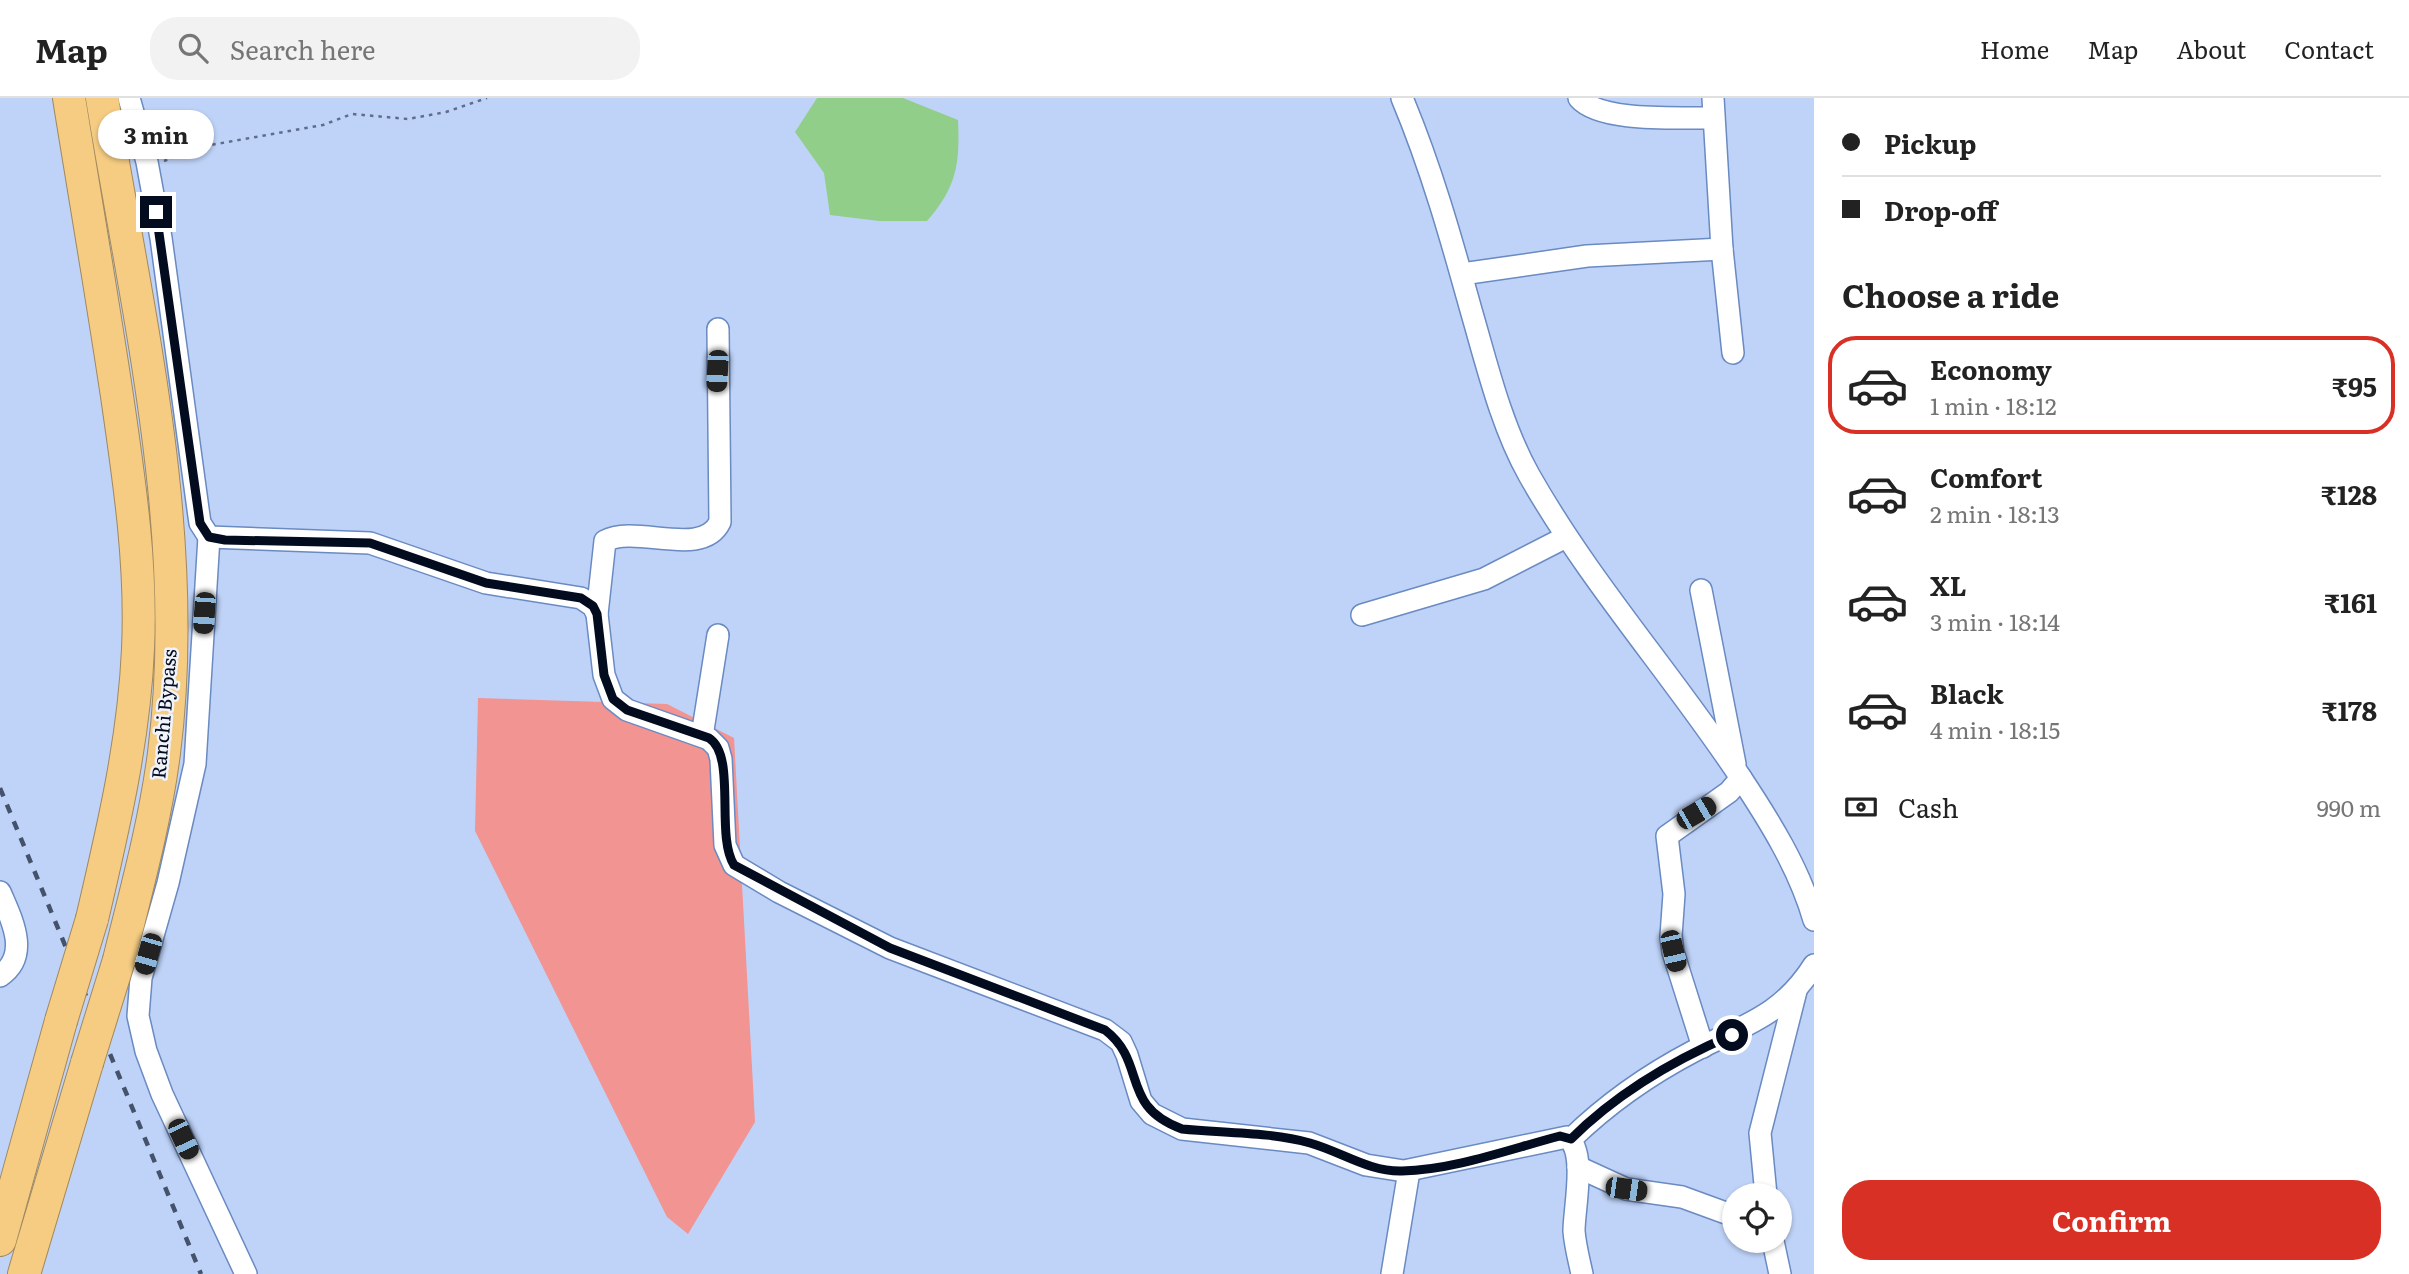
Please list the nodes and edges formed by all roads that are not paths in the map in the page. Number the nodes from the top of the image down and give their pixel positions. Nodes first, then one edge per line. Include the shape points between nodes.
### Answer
1 (69, 98) edge
2 (102, 98) edge
3 (129, 98) edge
4 (1402, 98) edge
5 (1579, 98) edge
6 (1713, 108) edge
7 (1722, 249) junction
8 (1462, 274) junction
9 (718, 329) dead end
10 (1733, 353) dead end
11 (209, 537) junction
12 (1566, 537) junction
13 (1701, 590) dead end
14 (597, 614) junction
15 (1362, 614) dead end
16 (718, 635) dead end
17 (702, 736) junction
18 (1739, 775) junction
19 (0, 892) edge
20 (1814, 920) edge
21 (1814, 965) edge
22 (0, 976) edge
23 (1796, 991) junction
24 (1703, 1047) junction
25 (1571, 1139) junction
26 (1578, 1167) junction
27 (1409, 1171) junction
28 (1765, 1183) edge
29 (1722, 1212) edge
30 (0, 1240) edge
31 (1776, 1253) edge
32 (24, 1274) edge
33 (246, 1274) edge
34 (1392, 1274) edge
35 (1582, 1274) edge
36 (1780, 1274) edge

1 - 30 highway, Ranchi Bypass, bridge via 128,470 137,561 138,647 119,805 92,919
2 - 32 highway, Ranchi Bypass, bridge via 161,461 172,601 164,753 150,835 119,960
3 - 11 street via 147,162 165,263 200,523
4 - 8 street
5 - 6 street via 1610,113
6 - 7 street
7 - 8 street via 1587,256
7 - 10 street
8 - 12 street via 1513,438
9 - 14 street via 720,522 713,531 695,538 625,535 606,541
11 - 14 street via 370,543 486,583 581,598
11 - 33 street via 195,764 141,978 138,1016 145,1051 162,1094
12 - 15 street via 1484,579
12 - 18 street
13 - 18 street
14 - 17 street via 604,675 613,699 627,710
16 - 17 street
17 - 27 street via 714,742 721,759 725,845 730,859 756,880 890,948 1105,1030 1124,1048 1141,1101 1171,1125 1309,1143 1366,1166
18 - 20 street via 1796,871
18 - 24 street via 1729,792 1671,831 1666,843 1674,894 1673,951
19 - 22 street via 17,948 11,966
21 - 23 street
23 - 24 street via 1748,1027
23 - 28 street via 1760,1133
24 - 25 street via 1631,1091
25 - 26 street
25 - 27 street via 1560,1136
26 - 29 street via 1626,1189 1682,1197
26 - 35 street via 1574,1234
27 - 34 street
31 - 36 street

